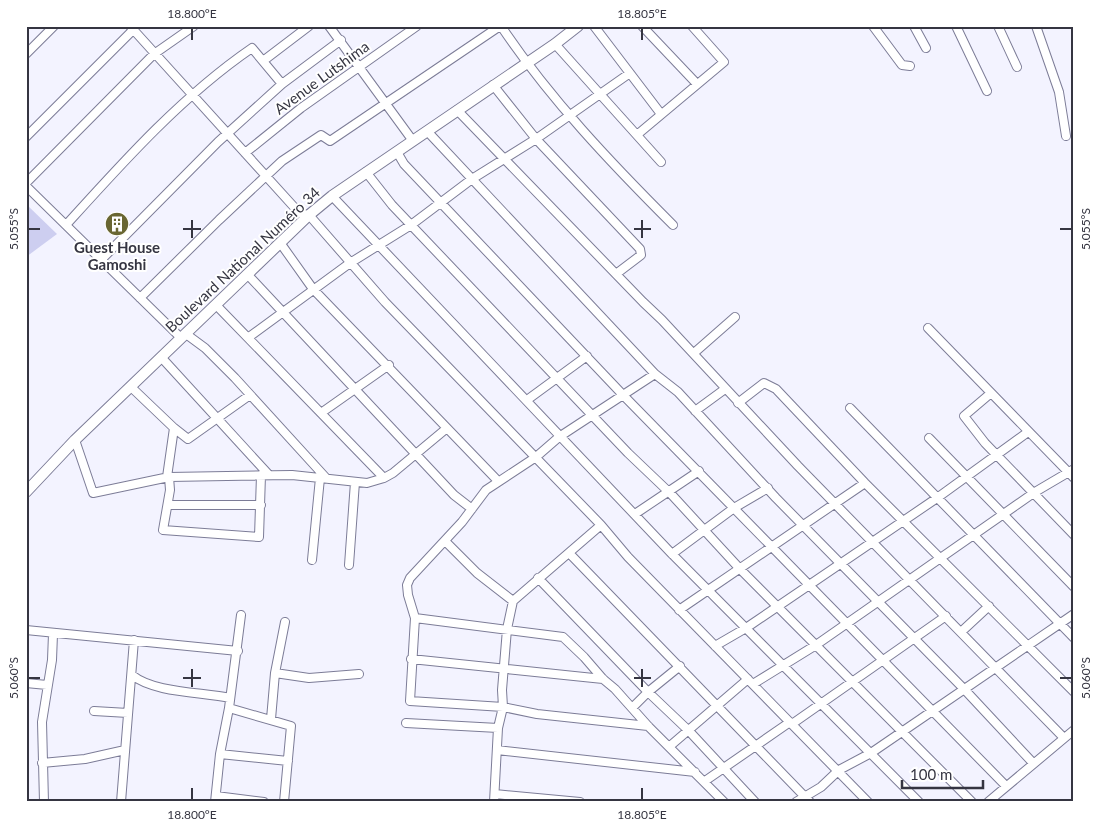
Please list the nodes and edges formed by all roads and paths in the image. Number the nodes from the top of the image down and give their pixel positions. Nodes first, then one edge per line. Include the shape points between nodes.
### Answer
1 (54, 26) edge
2 (194, 26) edge
3 (309, 26) edge
4 (329, 26) edge
5 (417, 26) edge
6 (500, 26) edge
7 (578, 26) edge
8 (594, 26) edge
9 (642, 26) edge
10 (692, 26) edge
11 (873, 26) edge
12 (914, 26) edge
13 (956, 26) edge
14 (998, 26) edge
15 (1036, 26) edge
16 (132, 28) edge
17 (341, 40) junction
18 (555, 44) junction
19 (926, 48) dead end
20 (26, 54) edge
21 (154, 54) junction
22 (263, 61) junction
23 (526, 63) junction
24 (910, 66) dead end
25 (361, 67) junction
26 (1017, 67) dead end
27 (630, 73) junction
28 (282, 84) junction
29 (696, 84) junction
30 (493, 85) junction
31 (987, 91) dead end
32 (599, 93) junction
33 (193, 96) junction
34 (386, 104) junction
35 (457, 110) junction
36 (661, 114) junction
37 (569, 115) junction
38 (427, 131) junction
39 (227, 134) junction
40 (638, 134) junction
41 (1066, 136) dead end
42 (26, 137) edge
43 (536, 139) junction
44 (413, 141) junction
45 (397, 152) junction
46 (245, 153) junction
47 (504, 158) junction
48 (661, 162) dead end
49 (366, 172) junction
50 (266, 176) junction
51 (472, 179) junction
52 (26, 184) edge
53 (332, 196) junction
54 (440, 203) junction
55 (310, 215) junction
56 (411, 224) junction
57 (66, 225) junction
58 (673, 225) dead end
59 (280, 244) junction
60 (379, 245) junction
61 (102, 259) junction
62 (350, 263) junction
63 (616, 274) junction
64 (248, 275) junction
65 (313, 289) junction
66 (140, 298) junction
67 (217, 306) junction
68 (282, 312) junction
69 (735, 317) dead end
70 (928, 328) dead end
71 (183, 336) junction
72 (249, 337) junction
73 (694, 354) junction
74 (587, 356) junction
75 (161, 357) junction
76 (389, 365) junction
77 (655, 374) junction
78 (558, 378) junction
79 (131, 386) junction
80 (354, 389) junction
81 (725, 389) junction
82 (991, 393) junction
83 (250, 395) junction
84 (623, 395) junction
85 (527, 400) junction
86 (738, 403) junction
87 (850, 408) dead end
88 (695, 411) junction
89 (321, 413) junction
90 (593, 415) junction
91 (217, 417) junction
92 (174, 428) junction
93 (447, 428) junction
94 (1028, 432) junction
95 (559, 437) junction
96 (928, 438) dead end
97 (75, 440) junction
98 (415, 454) junction
99 (996, 455) junction
100 (536, 457) junction
101 (699, 471) junction
102 (1072, 473) edge
103 (265, 475) junction
104 (966, 476) junction
105 (168, 477) junction
106 (384, 478) junction
107 (323, 479) junction
108 (498, 480) junction
109 (355, 482) junction
110 (865, 483) junction
111 (768, 488) junction
112 (26, 492) edge
113 (666, 492) junction
114 (1035, 492) junction
115 (937, 498) junction
116 (834, 503) junction
117 (168, 505) junction
118 (261, 505) junction
119 (734, 508) junction
120 (472, 509) junction
121 (635, 514) junction
122 (1003, 516) junction
123 (903, 520) junction
124 (600, 525) junction
125 (802, 525) junction
126 (704, 531) junction
127 (1074, 534) edge
128 (974, 536) junction
129 (444, 541) junction
130 (872, 542) junction
131 (772, 548) junction
132 (569, 553) junction
133 (672, 554) junction
134 (941, 558) junction
135 (312, 560) dead end
136 (840, 564) junction
137 (349, 565) dead end
138 (740, 569) junction
139 (538, 578) junction
140 (910, 581) junction
141 (809, 586) junction
142 (1074, 587) edge
143 (710, 590) junction
144 (513, 601) junction
145 (877, 601) junction
146 (989, 606) junction
147 (777, 607) junction
148 (679, 610) junction
149 (241, 614) dead end
150 (1074, 614) edge
151 (946, 616) junction
152 (415, 618) junction
153 (285, 622) dead end
154 (847, 623) junction
155 (1060, 624) junction
156 (746, 628) junction
157 (507, 629) junction
158 (26, 630) edge
159 (961, 632) junction
160 (53, 634) junction
161 (914, 638) junction
162 (1074, 638) edge
163 (134, 640) junction
164 (816, 645) junction
165 (716, 646) junction
166 (1028, 646) junction
167 (238, 651) junction
168 (411, 659) junction
169 (883, 660) junction
170 (782, 665) junction
171 (680, 666) junction
172 (996, 667) junction
173 (505, 668) junction
174 (275, 673) junction
175 (132, 674) junction
176 (359, 674) dead end
177 (603, 679) junction
178 (851, 681) junction
179 (750, 682) junction
180 (26, 683) edge
181 (47, 685) junction
182 (964, 689) junction
183 (648, 692) junction
184 (1074, 692) edge
185 (230, 698) junction
186 (820, 704) junction
187 (719, 706) junction
188 (503, 707) junction
189 (229, 708) junction
190 (632, 708) junction
191 (931, 710) junction
192 (94, 711) dead end
193 (128, 713) junction
194 (271, 719) junction
195 (406, 723) dead end
196 (791, 723) junction
197 (648, 726) junction
198 (498, 728) junction
199 (902, 730) junction
200 (1074, 730) edge
201 (689, 731) junction
202 (1064, 738) junction
203 (755, 745) junction
204 (670, 746) junction
205 (125, 750) junction
206 (497, 750) junction
207 (871, 753) junction
208 (220, 754) junction
209 (288, 762) junction
210 (42, 764) junction
211 (1033, 764) junction
212 (724, 767) junction
213 (839, 770) junction
214 (695, 772) junction
215 (704, 781) junction
216 (1006, 786) junction
217 (494, 798) edge
218 (215, 799) edge
219 (807, 799) edge
220 (44, 802) edge
221 (121, 802) edge
222 (264, 802) edge
223 (284, 802) edge
224 (580, 802) edge
225 (724, 802) edge
226 (755, 802) edge
227 (796, 802) edge
228 (868, 802) edge
229 (920, 802) edge
230 (972, 802) edge
231 (988, 802) edge

1 - 20 street
2 - 21 street
3 - 22 street
4 - 17 street
5 - 25 street, Avenue Lutshima
6 - 23 street
6 - 34 street
7 - 18 main road, Boulevard National Numéro 34
8 - 27 street
9 - 29 street
10 - 29 street via 724,62
11 - 24 street via 902,65
12 - 19 street
13 - 31 street
14 - 26 street
15 - 41 street via 1059,92
16 - 21 street
16 - 42 street
17 - 25 street
17 - 28 street
18 - 23 main road, Boulevard National Numéro 34
18 - 32 street
21 - 33 street
21 - 52 street
22 - 28 street
22 - 33 street via 252,48 228,64
23 - 30 main road, Boulevard National Numéro 34
23 - 37 street
25 - 34 street
25 - 46 street, Avenue Lutshima via 301,108
27 - 32 street
27 - 36 street
28 - 39 street
29 - 36 street
30 - 35 main road, Boulevard National Numéro 34
30 - 43 street
32 - 37 street
32 - 40 street
33 - 39 street
33 - 57 street via 142,144
34 - 44 street
34 - 50 street via 330,141 321,135
35 - 38 main road, Boulevard National Numéro 34
35 - 47 street
36 - 40 street
37 - 43 street
37 - 58 street
38 - 44 main road, Boulevard National Numéro 34
38 - 51 street
39 - 46 street
39 - 61 street
40 - 48 street
43 - 47 street
43 - 63 street via 640,249 641,255
44 - 45 main road, Boulevard National Numéro 34
45 - 49 main road, Boulevard National Numéro 34
45 - 54 street
46 - 50 street
47 - 51 street
47 - 63 street
49 - 53 main road, Boulevard National Numéro 34
49 - 56 street
50 - 55 street via 294,207 302,214
50 - 66 street
51 - 54 street
51 - 77 street
52 - 57 street
53 - 55 main road, Boulevard National Numéro 34
53 - 60 street
54 - 56 street
54 - 74 street
55 - 59 main road, Boulevard National Numéro 34
55 - 62 street
56 - 60 street
56 - 78 street
57 - 61 street
59 - 64 main road, Boulevard National Numéro 34
59 - 65 street
60 - 62 street
60 - 85 street
61 - 66 street
62 - 65 street
62 - 100 street
63 - 73 street
64 - 67 main road, Boulevard National Numéro 34
64 - 68 street
65 - 68 street
65 - 76 street
66 - 71 street
67 - 71 main road, Boulevard National Numéro 34
67 - 72 street
68 - 72 street
68 - 80 street
69 - 73 street
70 - 82 street
71 - 75 main road, Boulevard National Numéro 34
71 - 83 street via 205,348
72 - 89 street
73 - 81 street
74 - 78 street
74 - 84 street
75 - 79 main road, Boulevard National Numéro 34
75 - 91 street
76 - 80 street
76 - 93 street
77 - 84 street
77 - 88 street
78 - 85 street
78 - 90 street
79 - 92 street
79 - 97 main road, Boulevard National Numéro 34
80 - 89 street
80 - 98 street
81 - 86 street
81 - 88 street
82 - 94 street
82 - 99 street via 964,416
83 - 91 street
83 - 107 street
84 - 90 street
84 - 101 street
85 - 95 street
86 - 110 street via 759,385 768,383
86 - 116 street
87 - 115 street
88 - 111 street
89 - 106 street
90 - 95 street
90 - 113 street
91 - 92 street via 188,439
91 - 103 street
92 - 105 street
93 - 98 street
93 - 108 street
94 - 99 street
94 - 102 street
95 - 100 street
95 - 121 street
96 - 104 street
97 - 105 street via 93,493
97 - 112 main road, Boulevard National Numéro 34
98 - 106 street
98 - 120 street
99 - 104 street
99 - 114 street
100 - 108 street
100 - 124 street
101 - 113 street
101 - 119 street
102 - 114 street
103 - 105 street
103 - 107 street
103 - 118 street
104 - 115 street
104 - 122 street
105 - 117 street
106 - 109 street via 367,483
107 - 109 street
107 - 135 street
108 - 120 street
109 - 137 street
110 - 116 street
110 - 123 street
111 - 119 street
111 - 125 street
113 - 121 street
113 - 126 street
114 - 122 street
114 - 127 street
115 - 123 street
115 - 128 street
116 - 125 street
116 - 130 street
117 - 118 street
117 - 118 street via 164,530 259,537
119 - 126 street
119 - 131 street
120 - 129 street
121 - 133 street
122 - 128 street
122 - 142 street
123 - 130 street
123 - 134 street
124 - 132 street
124 - 148 street
125 - 131 street
125 - 136 street
126 - 133 street
126 - 138 street
128 - 134 street
128 - 155 street
129 - 144 street
129 - 152 street via 407,585
130 - 136 street
130 - 140 street
131 - 138 street
131 - 141 street
132 - 139 street
132 - 171 street
133 - 143 street
134 - 140 street
134 - 146 street
136 - 141 street
136 - 145 street
138 - 143 street
138 - 147 street
139 - 144 street
139 - 183 street
140 - 145 street
140 - 151 street
141 - 147 street
141 - 154 street
143 - 148 street
143 - 156 street
144 - 157 street
145 - 154 street
145 - 161 street
146 - 159 street
146 - 166 street
147 - 156 street
147 - 164 street
148 - 165 street
149 - 167 street
150 - 155 street
151 - 159 street
151 - 161 street
152 - 157 street
152 - 168 street
153 - 174 street
154 - 164 street
154 - 169 street
155 - 162 street
155 - 166 street
156 - 165 street
156 - 170 street
157 - 173 street
157 - 177 street via 563,637
158 - 160 street
159 - 172 street
160 - 163 street
160 - 181 street
161 - 169 street
161 - 182 street
163 - 167 street
163 - 175 street
164 - 170 street
164 - 178 street
165 - 179 street
166 - 172 street
166 - 184 street
167 - 185 street
168 - 173 street
168 - 188 street via 410,701
169 - 178 street
169 - 191 street
170 - 179 street
170 - 186 street
171 - 183 street
171 - 187 street
172 - 182 street
172 - 202 street
173 - 177 street
173 - 188 street
174 - 176 street via 309,678
174 - 194 street
175 - 185 street via 141,682 161,688
175 - 193 street
177 - 190 street
178 - 186 street
178 - 199 street
179 - 187 street
179 - 196 street
180 - 181 street
181 - 210 street via 42,722
182 - 191 street
182 - 211 street
183 - 190 street
183 - 201 street
185 - 189 street
186 - 196 street
186 - 207 street
187 - 201 street
187 - 203 street
188 - 197 street
188 - 198 street
189 - 194 street
189 - 208 street
190 - 197 street
191 - 199 street
191 - 216 street
192 - 193 street
193 - 205 street
194 - 209 street via 291,726
195 - 198 street
196 - 203 street
196 - 213 street
197 - 204 street
198 - 206 street
199 - 207 street
199 - 230 street
200 - 202 street
201 - 204 street
201 - 212 street
202 - 211 street
203 - 212 street
203 - 219 street
204 - 214 street
205 - 210 street
205 - 221 street
206 - 214 street
206 - 217 street
207 - 213 street
207 - 229 street
208 - 209 street
208 - 218 street
209 - 223 street
210 - 220 street
211 - 216 street
212 - 215 street
212 - 226 street
213 - 219 street
213 - 228 street
214 - 215 street
215 - 225 street
216 - 231 street
217 - 224 street
218 - 222 street
219 - 227 street

